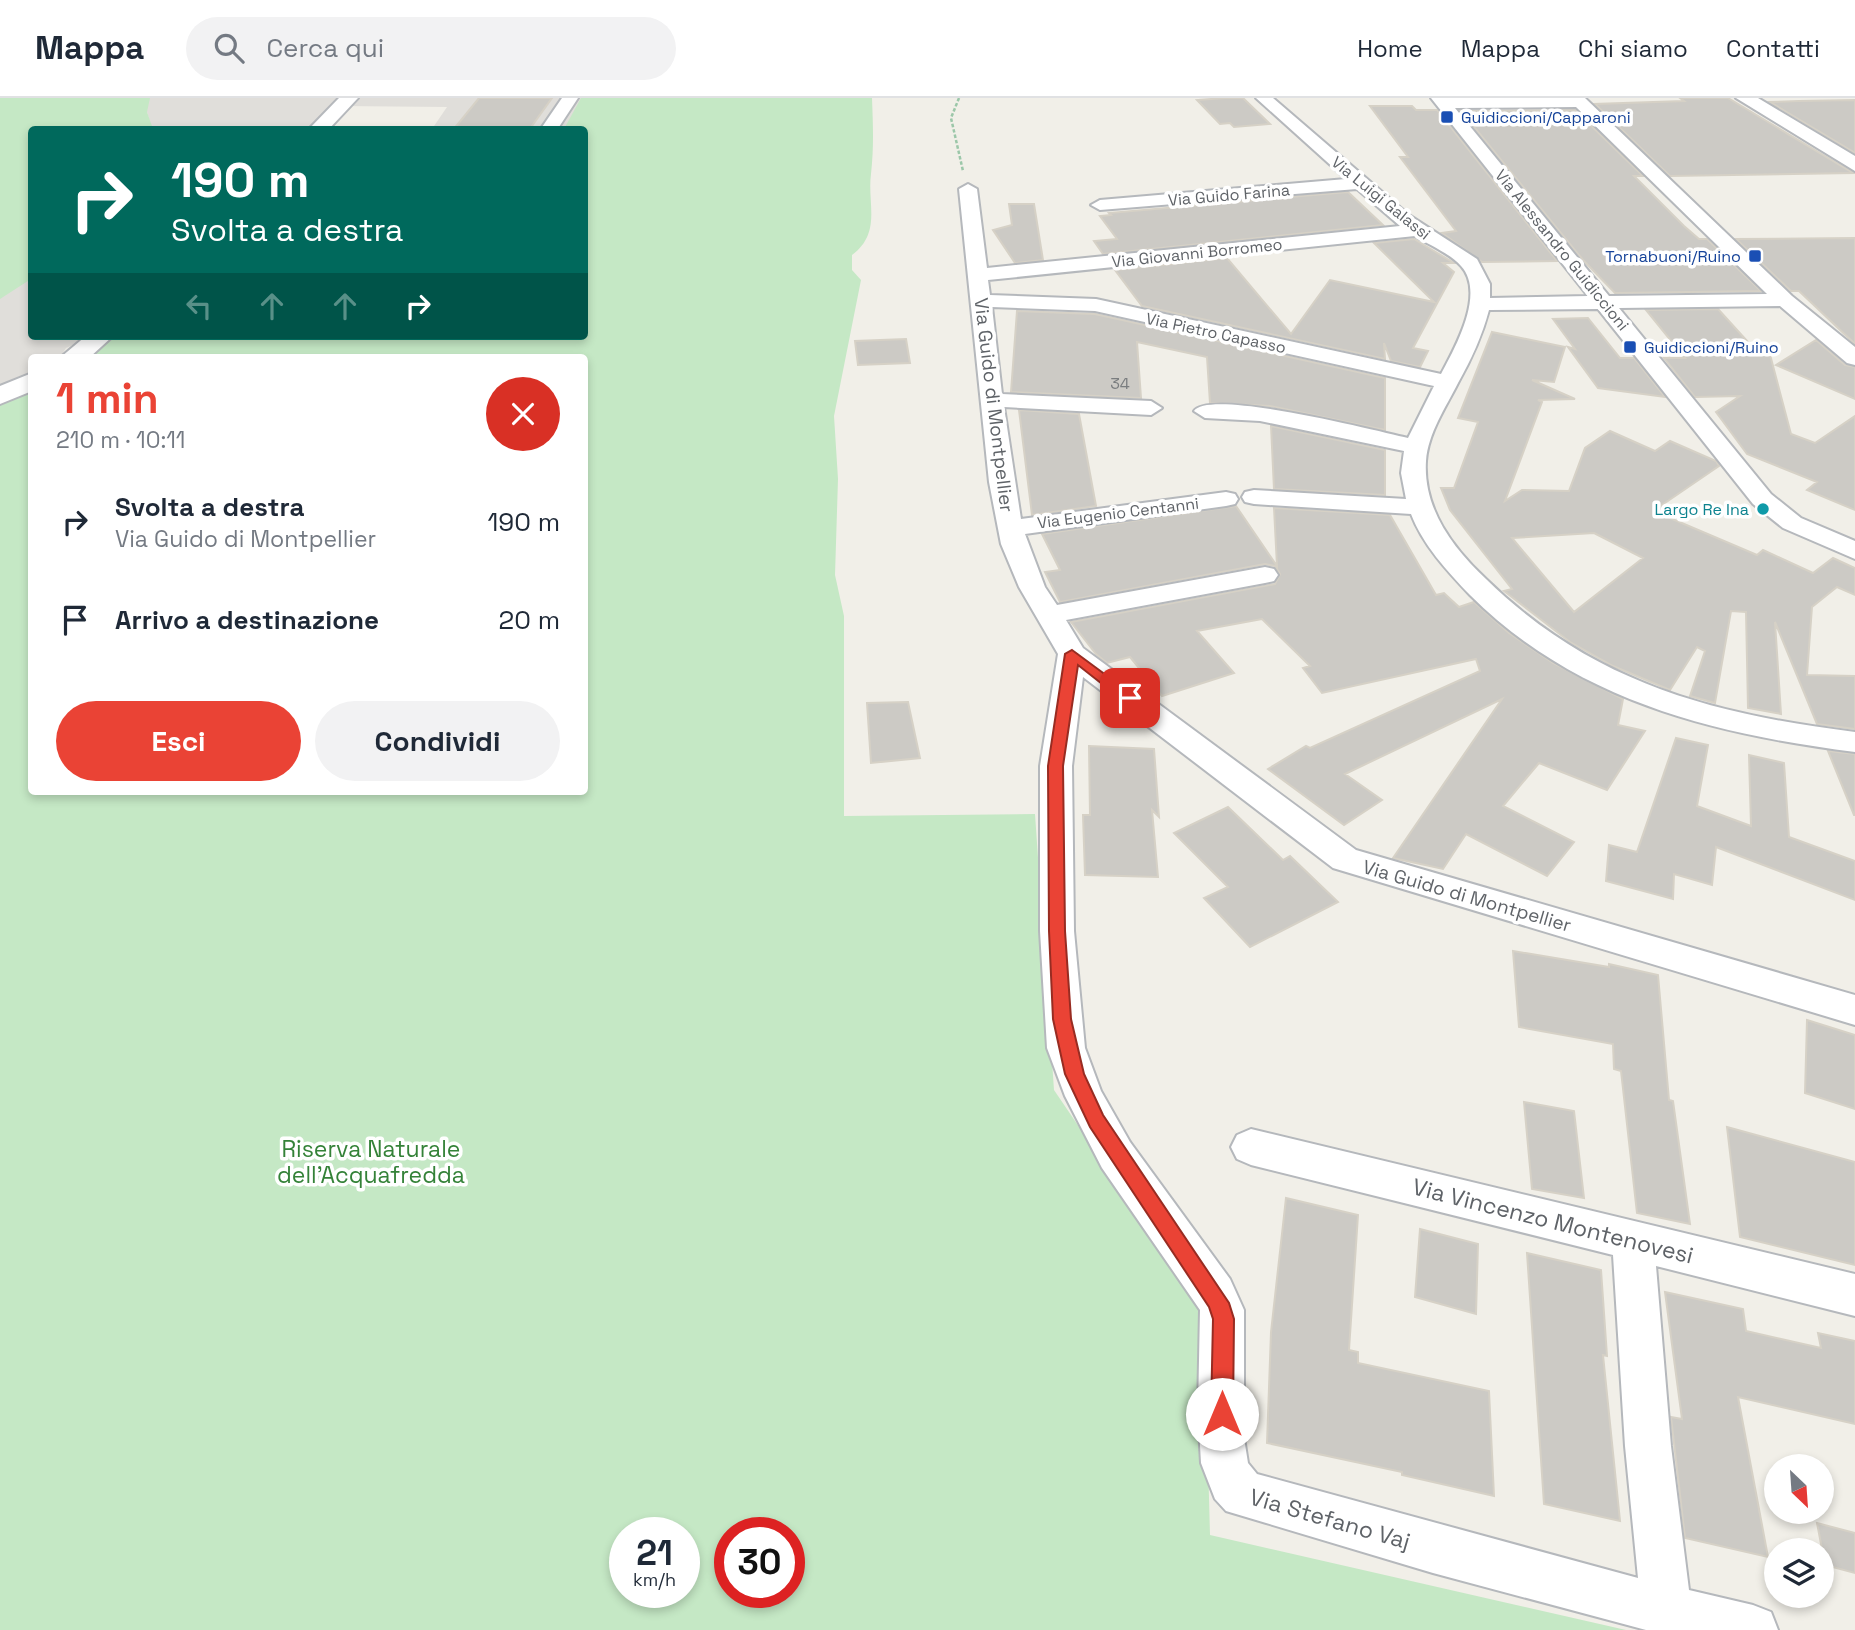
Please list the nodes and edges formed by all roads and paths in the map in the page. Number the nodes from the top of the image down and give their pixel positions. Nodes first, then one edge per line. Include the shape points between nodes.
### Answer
1 (349, 98) edge
2 (570, 98) edge
3 (959, 98) edge
4 (1264, 98) edge
5 (1745, 98) edge
6 (1578, 100) edge
7 (1442, 101) edge
8 (321, 126) edge
9 (551, 126) edge
10 (1855, 165) edge
11 (1359, 183) junction
12 (968, 190) joint
13 (1100, 205) dead end
14 (1418, 230) junction
15 (979, 288) junction
16 (1785, 300) junction
17 (1605, 303) junction
18 (1482, 304) junction
19 (96, 340) edge
20 (78, 354) edge
21 (1855, 358) edge
22 (1448, 382) junction
23 (28, 383) edge
24 (0, 396) edge
25 (991, 400) junction
26 (1151, 408) dead end
27 (1205, 411) dead end
28 (1416, 447) junction
29 (1254, 496) dead end
30 (1226, 499) dead end
31 (1421, 507) junction
32 (1011, 528) junction
33 (1855, 551) edge
34 (1265, 575) dead end
35 (1049, 615) junction
36 (1072, 654) junction
37 (1855, 742) edge
38 (1855, 1010) edge
39 (1251, 1147) dead end
40 (1633, 1242) junction
41 (1855, 1295) edge
42 (1667, 1611) junction
43 (1753, 1630) edge

1 - 8 street
2 - 9 street
3 - 12 path via 951,118
4 - 11 street, Via Luigi Galassi
5 - 10 street
6 - 7 street
6 - 16 street
7 - 17 street, Via Alessandro Guidiccioni
11 - 13 street, Via Guido Farina
11 - 14 street, Via Luigi Galassi
12 - 15 street, Via Guido di Montpellier
14 - 15 street, Via Giovanni Borromeo
14 - 18 street, Via Luigi Galassi via 1470,263 1479,278
15 - 22 street, Via Pietro Capasso via 1096,305
15 - 25 street, Via Guido di Montpellier
16 - 17 street
16 - 21 street
17 - 18 street
17 - 33 street, Via Alessandro Guidiccioni via 1778,514
18 - 22 street
19 - 20 street
22 - 28 street
23 - 24 street
25 - 26 street
25 - 32 street, Via Guido di Montpellier
27 - 28 street via 1260,414
28 - 31 street via 1414,480
29 - 31 street
30 - 32 street, Via Eugenio Centanni
31 - 37 street via 1439,545 1468,578 1519,625 1581,669 1636,695 1697,714 1767,731
32 - 35 street, Via Guido di Montpellier via 1022,567
34 - 35 street
35 - 36 street, Via Guido di Montpellier
36 - 38 street, Via Guido di Montpellier via 1345,859
36 - 42 street, Via Stefano Vaj via 1056,766 1057,931 1066,1048 1084,1096 1110,1143 1222,1310 1222,1433 1230,1483 1243,1494
39 - 40 street, Via Vincenzo Montenovesi
40 - 41 street, Via Vincenzo Montenovesi
40 - 42 street via 1648,1446
42 - 43 street, Via Stefano Vaj

